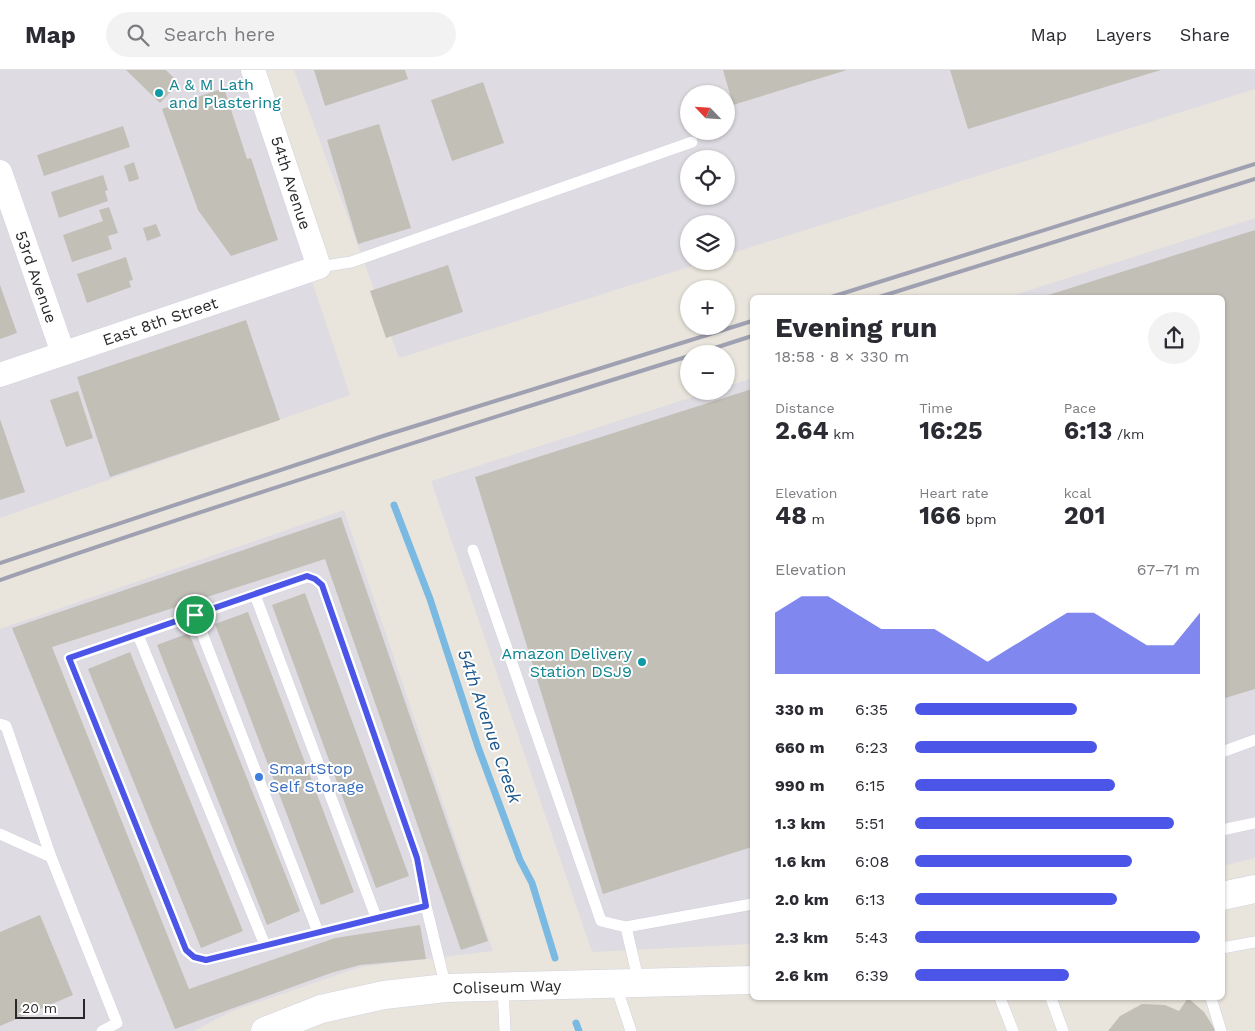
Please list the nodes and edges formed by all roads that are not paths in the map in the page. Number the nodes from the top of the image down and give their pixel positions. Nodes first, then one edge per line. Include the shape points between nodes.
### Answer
1 (253, 70) edge
2 (692, 142) dead end
3 (0, 172) edge
4 (319, 267) junction
5 (63, 353) junction
6 (0, 375) edge
7 (473, 550) dead end
8 (255, 594) junction
9 (195, 615) junction
10 (138, 635) junction
11 (0, 724) edge
12 (1255, 740) edge
13 (1225, 751) edge
14 (1255, 823) edge
15 (1225, 829) edge
16 (0, 834) edge
17 (51, 857) junction
18 (1255, 889) edge
19 (1225, 895) edge
20 (750, 904) edge
21 (426, 906) junction
22 (376, 917) junction
23 (626, 927) junction
24 (318, 932) junction
25 (1255, 942) edge
26 (265, 945) junction
27 (1225, 947) edge
28 (750, 980) edge
29 (627, 983) junction
30 (503, 986) junction
31 (446, 988) junction
32 (1001, 1000) edge
33 (1052, 1000) edge
34 (1212, 1000) edge
35 (102, 1031) edge
36 (265, 1031) edge
37 (505, 1031) edge
38 (631, 1031) edge
39 (1013, 1031) edge
40 (1063, 1031) edge
41 (1221, 1031) edge

1 - 4 street, 54th Avenue
2 - 4 lane via 351,262
3 - 5 street, 53rd Avenue
4 - 5 street, East 8th Street
5 - 6 street, East 8th Street
7 - 23 lane via 601,921
8 - 9 lane
8 - 21 lane via 307,576 322,585 417,858
8 - 22 lane
9 - 10 lane
9 - 24 lane
10 - 26 lane
10 - 26 lane via 69,658 186,950 194,957 206,960
11 - 17 lane via 6,726
12 - 13 lane
14 - 15 lane
16 - 17 lane
17 - 35 lane via 117,1024
18 - 19 street
20 - 23 lane
21 - 22 lane
21 - 31 lane
22 - 24 lane
23 - 29 lane
24 - 26 lane
25 - 27 lane
28 - 29 street, Coliseum Way
29 - 30 street, Coliseum Way
29 - 38 lane
30 - 31 street, Coliseum Way
30 - 37 lane
31 - 36 street, Coliseum Way via 384,995 321,1010
32 - 39 lane
33 - 40 lane
34 - 41 lane

